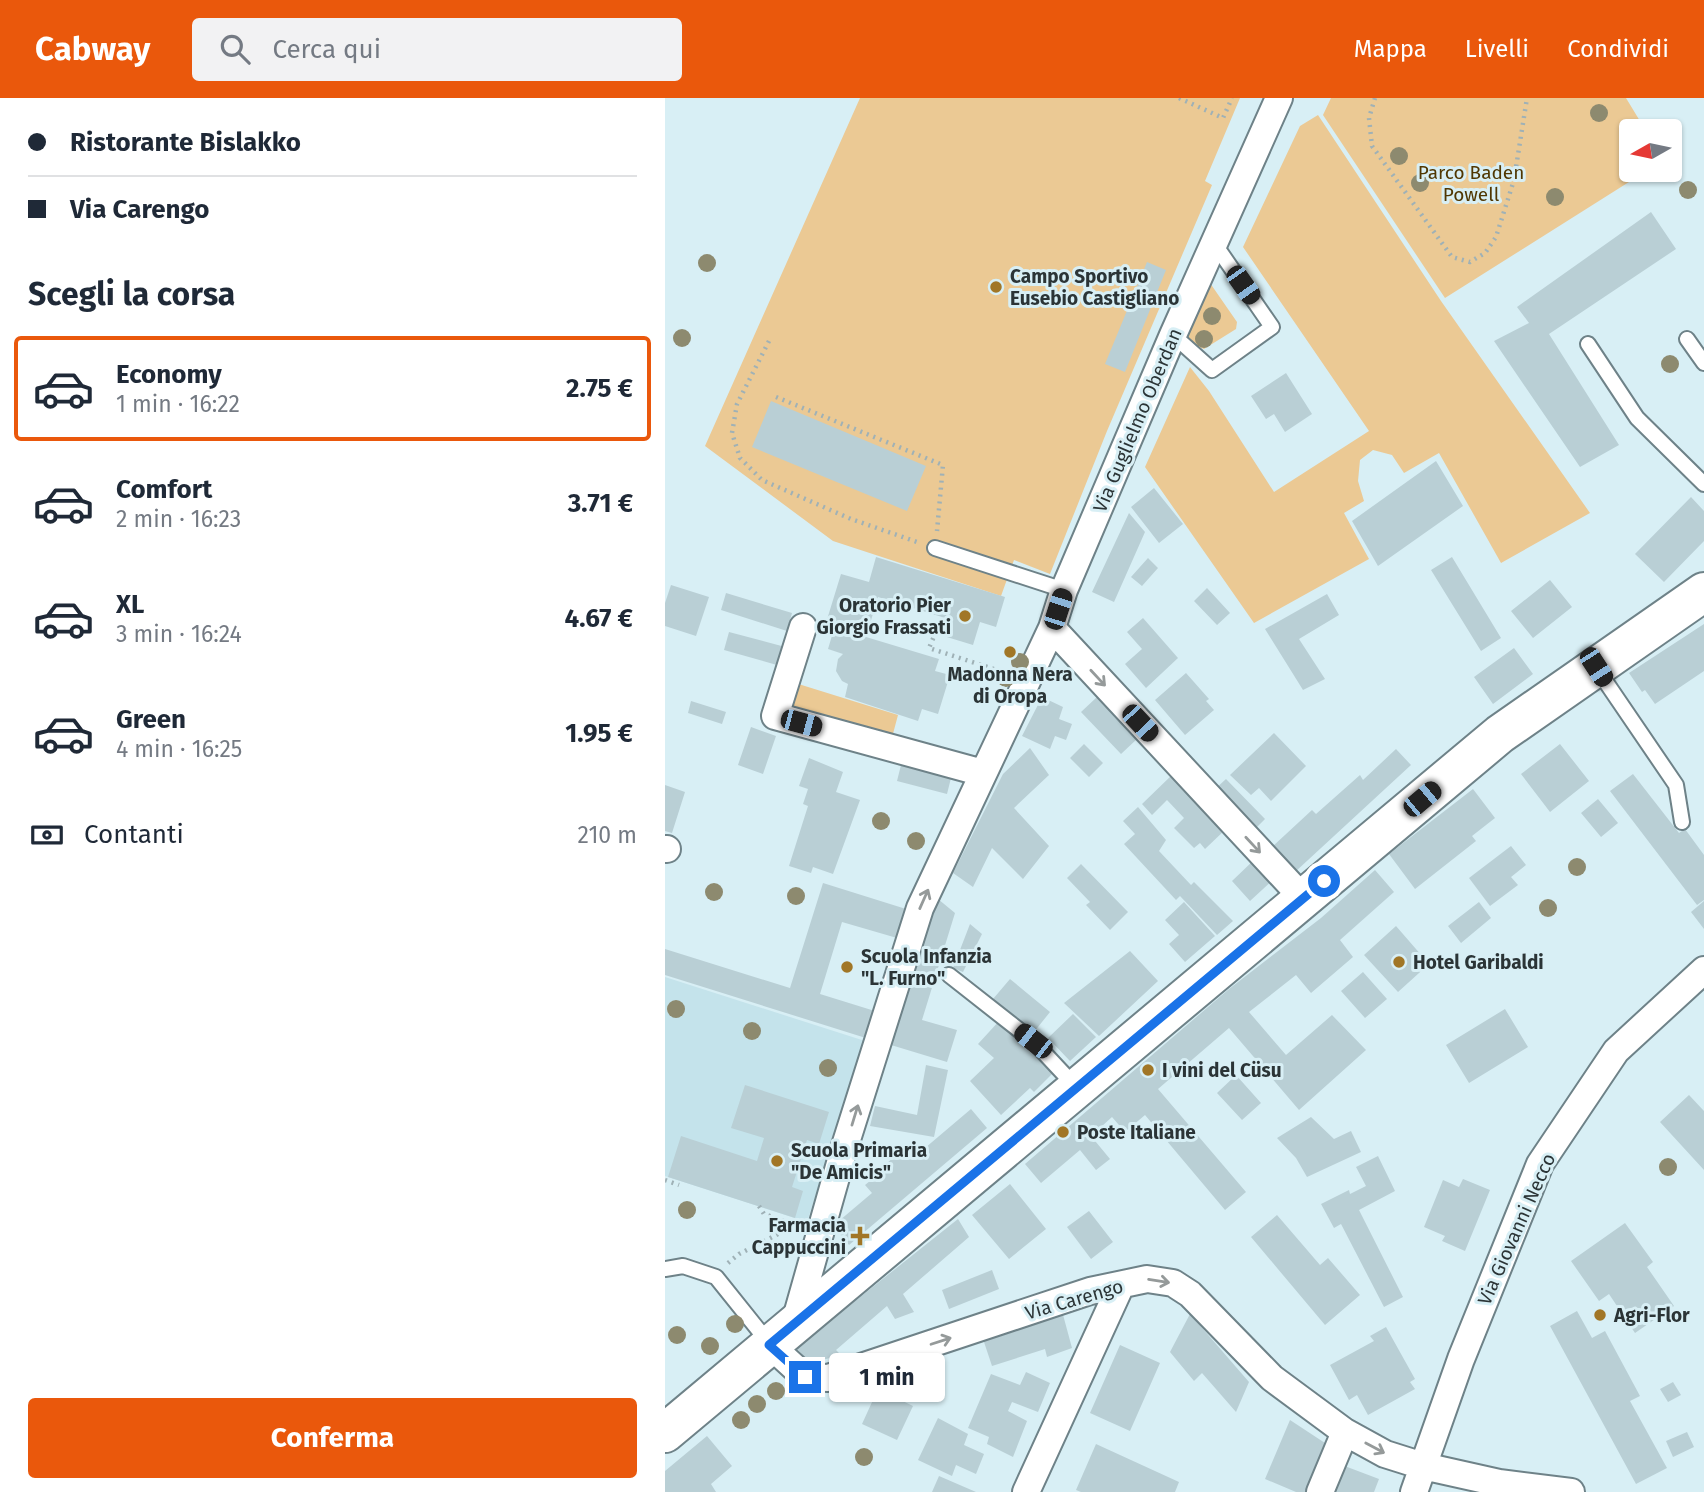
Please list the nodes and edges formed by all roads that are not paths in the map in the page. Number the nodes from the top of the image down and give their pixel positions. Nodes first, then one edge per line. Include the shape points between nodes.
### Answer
1 (1279, 98) edge
2 (1214, 243) junction
3 (1173, 335) junction
4 (1687, 338) dead end
5 (1588, 344) dead end
6 (1704, 363) edge
7 (1704, 484) edge
8 (935, 548) road end
9 (1064, 590) junction
10 (1704, 592) edge
11 (803, 626) dead end
12 (1052, 628) junction
13 (1596, 667) junction
14 (983, 773) junction
15 (1682, 822) dead end
16 (1303, 898) junction
17 (1704, 970) edge
18 (949, 975) dead end
19 (1077, 1088) junction
20 (665, 1269) edge
21 (1121, 1285) junction
22 (782, 1333) junction
23 (1345, 1432) junction
24 (665, 1433) edge
25 (1423, 1466) junction
26 (1026, 1492) edge
27 (1321, 1492) edge
28 (1414, 1492) edge
29 (1571, 1492) edge

1 - 2 street, Via Guglielmo Oberdan
2 - 3 street, Via Guglielmo Oberdan
2 - 3 lane via 1272,327 1212,370
3 - 9 street, Via Guglielmo Oberdan
4 - 6 lane
5 - 7 lane via 1637,418
8 - 9 lane
9 - 12 street, Via Guglielmo Oberdan
10 - 13 main road
11 - 14 street via 775,716
12 - 14 street, Via Guglielmo Oberdan
12 -> 16 street
13 - 15 lane via 1676,785
13 - 16 main road via 1500,734
22 -> 14 street, Via Guglielmo Oberdan via 821,1234 920,908
16 - 19 main road
17 - 25 street, Via Giovanni Necco via 1616,1051 1541,1164 1461,1359
18 - 19 lane via 1033,1041
19 - 22 main road
20 - 22 lane via 683,1266 716,1278
22 -> 21 street, Via Carengo via 805,1377 828,1378 1090,1291
21 -> 23 street, Via Carengo via 1147,1279 1173,1283 1190,1294 1272,1378
21 - 26 street
22 - 24 main road
23 -> 25 street, Via Carengo via 1385,1454
23 - 27 street
25 - 28 street, Via Giovanni Necco
25 - 29 street, Via Carengo via 1499,1483

